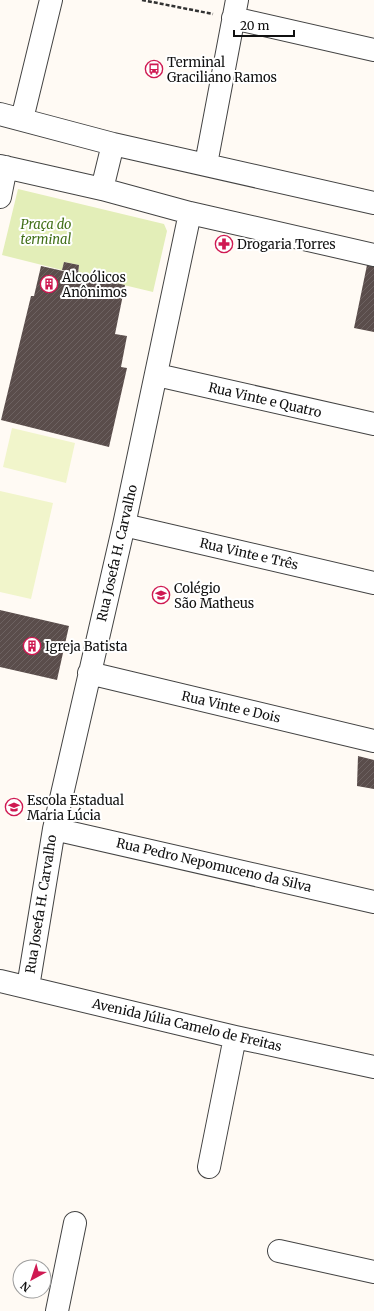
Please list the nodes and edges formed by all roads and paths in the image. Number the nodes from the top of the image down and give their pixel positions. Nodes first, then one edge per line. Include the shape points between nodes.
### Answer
1 (51, 0) edge
2 (142, 0) edge
3 (235, 9) edge
4 (374, 50) edge
5 (0, 114) edge
6 (22, 119) junction
7 (113, 144) junction
8 (206, 164) junction
9 (3, 167) edge
10 (102, 189) junction
11 (0, 197) edge
12 (374, 203) edge
13 (190, 213) junction
14 (374, 255) edge
15 (157, 375) junction
16 (374, 424) edge
17 (124, 525) junction
18 (374, 583) edge
19 (89, 673) junction
20 (374, 741) edge
21 (54, 829) junction
22 (374, 902) edge
23 (0, 981) edge
24 (28, 987) junction
25 (235, 1037) junction
26 (374, 1067) edge
27 (209, 1166) dead end
28 (75, 1223) dead end
29 (279, 1251) dead end
30 (374, 1272) edge
31 (57, 1311) edge

1 - 6 street
2 - 3 path
3 - 4 street
3 - 8 street
5 - 6 street
6 - 7 street
7 - 8 street
7 - 10 street
8 - 12 street
9 - 10 street
9 - 11 street
10 - 13 street
13 - 14 street
13 - 15 street, Rua Josefa H. Carvalho
15 - 16 street, Rua Vinte e Quatro
15 - 17 street, Rua Josefa H. Carvalho
17 - 18 street, Rua Vinte e Três
17 - 19 street, Rua Josefa H. Carvalho
19 - 20 street, Rua Vinte e Dois
19 - 21 street, Rua Josefa H. Carvalho
21 - 22 street, Rua Pedro Nepomuceno da Silva
21 - 24 street, Rua Josefa H. Carvalho
23 - 24 street, Avenida Júlia Camelo de Freitas
24 - 25 street, Avenida Júlia Camelo de Freitas
25 - 26 street, Avenida Júlia Camelo de Freitas
25 - 27 street
28 - 31 street
29 - 30 street

